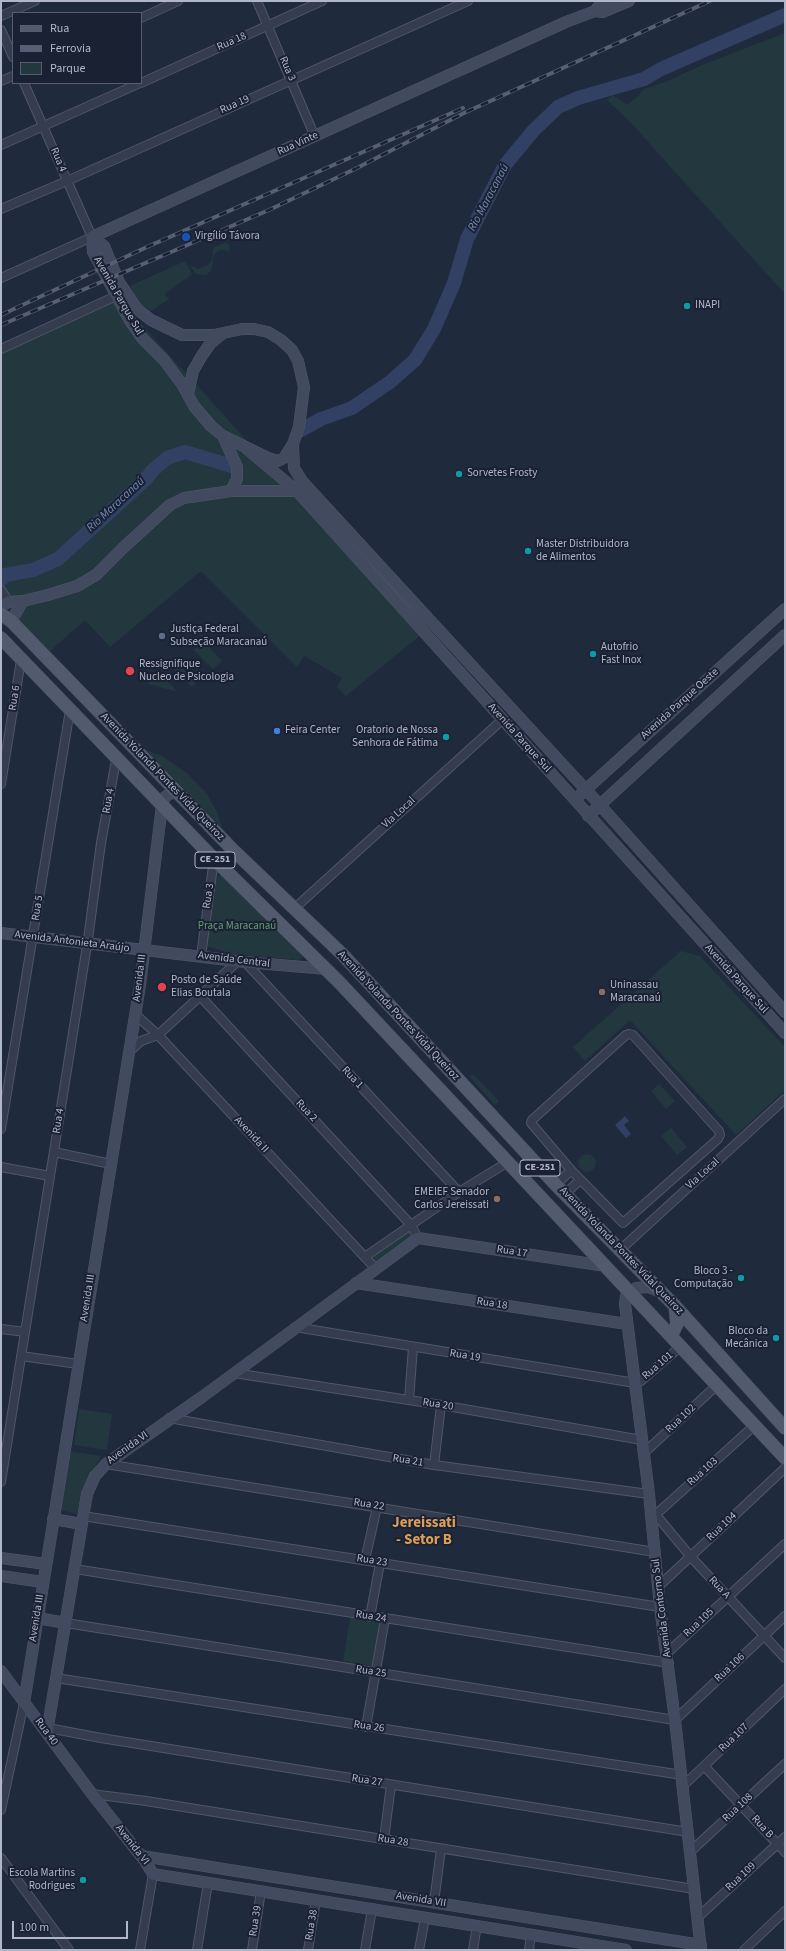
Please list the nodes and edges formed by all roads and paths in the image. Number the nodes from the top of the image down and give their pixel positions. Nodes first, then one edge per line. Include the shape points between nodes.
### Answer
1 (35, 1) edge
2 (178, 1) edge
3 (257, 1) edge
4 (322, 1) edge
5 (468, 1) edge
6 (629, 1) edge
7 (600, 6) edge
8 (1, 16) edge
9 (142, 18) edge
10 (268, 25) junction
11 (1, 30) edge
12 (12, 55) edge
13 (12, 76) edge
14 (292, 80) junction
15 (1, 81) edge
16 (142, 82) edge
17 (24, 84) edge
18 (138, 84) edge
19 (44, 127) junction
20 (315, 137) junction
21 (1, 145) edge
22 (67, 181) junction
23 (1, 209) edge
24 (92, 237) junction
25 (1, 278) edge
26 (116, 296) junction
27 (226, 332) junction
28 (1, 349) edge
29 (188, 394) junction
30 (223, 436) junction
31 (293, 444) junction
32 (247, 449) junction
33 (231, 491) junction
34 (297, 491) junction
35 (1, 590) edge
36 (23, 601) junction
37 (5, 604) edge
38 (785, 609) edge
39 (6, 617) edge
40 (785, 635) edge
41 (1, 638) edge
42 (21, 660) junction
43 (74, 687) junction
44 (63, 703) junction
45 (502, 720) junction
46 (116, 760) junction
47 (1, 784) edge
48 (174, 790) junction
49 (586, 790) junction
50 (574, 799) junction
51 (599, 804) junction
52 (162, 805) junction
53 (588, 816) junction
54 (214, 859) junction
55 (296, 908) junction
56 (1, 933) edge
57 (33, 937) junction
58 (87, 943) junction
59 (143, 950) junction
60 (201, 956) junction
61 (242, 961) junction
62 (326, 969) junction
63 (201, 997) junction
64 (785, 1012) edge
65 (135, 1014) junction
66 (413, 1031) junction
67 (785, 1033) edge
68 (158, 1035) junction
69 (398, 1044) junction
70 (429, 1049) junction
71 (129, 1052) junction
72 (415, 1062) junction
73 (785, 1099) edge
74 (1, 1129) edge
75 (54, 1152) junction
76 (508, 1162) junction
77 (111, 1164) junction
78 (1, 1167) edge
79 (571, 1170) junction
80 (50, 1176) junction
81 (580, 1180) junction
82 (556, 1185) junction
83 (459, 1192) junction
84 (565, 1194) junction
85 (411, 1225) junction
86 (418, 1238) junction
87 (620, 1250) junction
88 (366, 1256) junction
89 (606, 1266) junction
90 (375, 1268) junction
91 (356, 1283) junction
92 (630, 1291) junction
93 (663, 1294) junction
94 (675, 1306) junction
95 (628, 1324) junction
96 (295, 1327) junction
97 (1, 1329) edge
98 (24, 1332) junction
99 (671, 1336) junction
100 (681, 1346) junction
101 (413, 1347) junction
102 (21, 1356) junction
103 (78, 1364) junction
104 (234, 1373) junction
105 (635, 1383) junction
106 (717, 1385) junction
107 (409, 1400) junction
108 (440, 1405) junction
109 (169, 1418) junction
110 (755, 1424) junction
111 (785, 1428) edge
112 (642, 1440) junction
113 (644, 1454) junction
114 (785, 1458) edge
115 (106, 1464) junction
116 (434, 1465) junction
117 (785, 1468) edge
118 (1, 1482) edge
119 (649, 1494) junction
120 (377, 1507) junction
121 (653, 1517) junction
122 (53, 1519) junction
123 (82, 1520) junction
124 (785, 1544) edge
125 (655, 1552) junction
126 (691, 1557) junction
127 (1, 1558) edge
128 (365, 1560) junction
129 (380, 1563) junction
130 (46, 1564) junction
131 (75, 1569) junction
132 (1, 1576) edge
133 (43, 1582) junction
134 (658, 1586) junction
135 (728, 1597) junction
136 (660, 1607) junction
137 (785, 1616) edge
138 (370, 1617) junction
139 (37, 1618) junction
140 (385, 1619) junction
141 (66, 1623) junction
142 (764, 1636) junction
143 (667, 1658) junction
144 (785, 1658) edge
145 (1, 1670) edge
146 (376, 1672) junction
147 (56, 1678) junction
148 (785, 1689) edge
149 (24, 1703) junction
150 (676, 1720) junction
151 (366, 1727) junction
152 (47, 1730) junction
153 (785, 1764) edge
154 (704, 1767) junction
155 (1, 1771) edge
156 (7, 1779) junction
157 (682, 1781) junction
158 (391, 1785) junction
159 (92, 1794) junction
160 (742, 1804) junction
161 (1, 1810) edge
162 (688, 1832) junction
163 (785, 1837) edge
164 (384, 1839) junction
165 (777, 1844) junction
166 (441, 1849) junction
167 (690, 1852) junction
168 (785, 1852) edge
169 (142, 1856) junction
170 (1, 1858) edge
171 (153, 1874) junction
172 (208, 1883) junction
173 (346, 1888) junction
174 (694, 1889) junction
175 (260, 1892) junction
176 (316, 1900) junction
177 (434, 1902) junction
178 (342, 1904) junction
179 (372, 1909) junction
180 (785, 1911) edge
181 (512, 1915) junction
182 (424, 1918) junction
183 (698, 1922) junction
184 (477, 1925) junction
185 (509, 1930) junction
186 (532, 1934) junction
187 (586, 1946) edge
188 (699, 1947) edge
189 (69, 1950) edge
190 (140, 1950) edge
191 (197, 1950) edge
192 (252, 1950) edge
193 (308, 1950) edge
194 (365, 1950) edge
195 (420, 1950) edge
196 (473, 1950) edge
197 (529, 1950) edge
198 (626, 1950) edge
199 (744, 1950) edge

1 - 8 street
2 - 9 street
3 - 10 street, Rua 3
4 - 10 street, Rua 18
5 - 14 street, Rua 19
6 - 7 street, Rua Vinte
7 - 20 street, Rua Vinte
10 - 14 street, Rua 3
10 - 16 street, Rua 18
11 - 12 street
13 - 15 street
14 - 20 street, Rua 3
14 - 22 street, Rua 19
17 - 19 street, Rua 4
18 - 19 street, Rua 18
19 - 21 street, Rua 18
19 - 22 street, Rua 4
20 - 24 street, Rua Vinte
22 - 23 street, Rua 19
22 - 24 street, Rua 4
24 - 25 street, Rua Vinte
24 - 26 street, Avenida Parque Sul via 93,252
24 - 27 street, Avenida Parque Sul via 104,246 119,282 144,315 182,335 203,336
26 - 28 street
26 - 29 street, Avenida Parque Sul via 142,338 164,360
27 - 29 street via 210,344 201,357 193,371
27 - 31 street, Avenida Parque Sul via 254,329 268,332 292,350 300,368 304,387 300,427
29 - 30 street, Avenida Parque Sul via 199,411
30 - 32 street, Avenida Parque Sul
30 - 33 street via 238,467 237,479
31 - 32 street, Avenida Parque Sul via 284,458 278,461
31 - 49 street, Avenida Parque Sul via 294,468 302,481
32 - 34 street, Avenida Parque Sul
33 - 34 street
33 - 36 street via 184,498 170,505 96,575 77,586
34 - 45 street, Avenida Parque Sul
35 - 37 street
36 - 37 street
36 - 39 street
38 - 49 street, Avenida Parque Oeste
39 - 43 main road, Avenida Yolanda Pontes Vidal Queiroz / CE-251
40 - 51 street, Avenida Parque Oeste
41 - 42 main road, CE-251
42 - 44 main road, Avenida Yolanda Pontes Vidal Queiroz / CE-251
42 - 47 street, Rua 6
43 - 44 main road via 65,692
43 - 48 main road, Avenida Yolanda Pontes Vidal Queiroz / CE-251
44 - 46 main road, Avenida Yolanda Pontes Vidal Queiroz / CE-251
44 - 57 street, Rua 5
45 - 50 street, Avenida Parque Sul
45 - 55 street, Via Local
46 - 52 main road, Avenida Yolanda Pontes Vidal Queiroz / CE-251
46 - 58 street, Rua 4
48 - 52 street via 165,797
48 - 55 main road, Avenida Yolanda Pontes Vidal Queiroz / CE-251 via 234,851
49 - 50 street, Avenida Parque Oeste
49 - 51 street, Avenida Parque Sul
50 - 53 street, Avenida Parque Sul
51 - 53 street, Avenida Parque Oeste
51 - 64 street, Avenida Parque Sul
52 - 54 main road, Avenida Yolanda Pontes Vidal Queiroz / CE-251
52 - 59 street, Avenida III
53 - 67 street, Avenida Parque Sul
54 - 60 street, Rua 3
54 - 62 main road, Avenida Yolanda Pontes Vidal Queiroz / CE-251
55 - 66 main road, Avenida Yolanda Pontes Vidal Queiroz / CE-251
56 - 57 street, Avenida Antonieta Araújo
57 - 58 street, Avenida Antonieta Araújo
57 - 74 street, Rua 5
58 - 59 street, Avenida Antonieta Araújo
58 - 75 street, Rua 4
59 - 60 street, Avenida Central
59 - 65 street, Avenida III
60 - 61 street, Avenida Central
61 - 62 street, Avenida Central
61 - 63 street
61 - 83 street, Rua 1
62 - 69 main road, Avenida Yolanda Pontes Vidal Queiroz / CE-251
63 - 68 street
63 - 85 street, Rua 2
65 - 68 street, Avenida II
65 - 71 street, Avenida III
66 - 69 main road
66 - 70 main road, Avenida Yolanda Pontes Vidal Queiroz / CE-251
68 - 71 street via 141,1041
68 - 88 street, Avenida II
69 - 72 main road, Avenida Yolanda Pontes Vidal Queiroz / CE-251
70 - 72 main road
70 - 82 main road, Avenida Yolanda Pontes Vidal Queiroz / CE-251
71 - 77 street, Avenida III
72 - 76 main road, Avenida Yolanda Pontes Vidal Queiroz / CE-251
73 - 87 street, Via Local
75 - 77 street
75 - 80 street, Rua 4
76 - 83 street
76 - 89 main road, Avenida Yolanda Pontes Vidal Queiroz / CE-251
77 - 103 street, Avenida III
78 - 80 street
79 - 81 street
79 - 81 street via 532,1126 532,1120 626,1035 633,1036 720,1135 623,1223
79 - 82 street
80 - 98 street, Rua 4
81 - 84 street
82 - 84 main road, Avenida Yolanda Pontes Vidal Queiroz / CE-251
83 - 85 street
84 - 87 main road, Avenida Yolanda Pontes Vidal Queiroz / CE-251
85 - 86 street, Rua 2
85 - 88 street
86 - 89 street, Rua 17
86 - 90 street, Avenida VI
87 - 93 main road, Avenida Yolanda Pontes Vidal Queiroz / CE-251
88 - 90 street, Avenida II
89 - 92 main road, Avenida Yolanda Pontes Vidal Queiroz / CE-251
90 - 91 street, Avenida VI
91 - 95 street, Rua 18
91 - 96 street, Avenida VI
92 - 93 street via 648,1287
92 - 95 street, Avenida Contorno Sul via 625,1298
92 - 99 main road, Avenida Yolanda Pontes Vidal Queiroz / CE-251
93 - 94 main road, Avenida Yolanda Pontes Vidal Queiroz / CE-251
94 - 99 main road via 677,1324
94 - 111 main road, Avenida Yolanda Pontes Vidal Queiroz / CE-251
95 - 105 street, Avenida Contorno Sul
96 - 101 street, Rua 19
96 - 104 street, Avenida VI
97 - 98 street
98 - 102 street, Rua 4
99 - 100 main road, Avenida Yolanda Pontes Vidal Queiroz / CE-251
100 - 105 street, Rua 101 via 641,1381
100 - 106 main road, Avenida Yolanda Pontes Vidal Queiroz / CE-251
101 - 105 street, Rua 19
101 - 107 street
102 - 103 street
102 - 118 street, Rua 4
103 - 122 street, Avenida III
104 - 107 street, Rua 20
104 - 109 street, Avenida VI
105 - 112 street, Avenida Contorno Sul
106 - 110 main road, Avenida Yolanda Pontes Vidal Queiroz / CE-251
106 - 113 street, Rua 102
107 - 108 street, Rua 20
108 - 112 street, Rua 20
108 - 116 street
109 - 115 street, Avenida VI
109 - 116 street, Rua 21
110 - 114 main road, Avenida Yolanda Pontes Vidal Queiroz / CE-251
110 - 121 street, Rua 103
112 - 113 street, Avenida Contorno Sul
113 - 119 street, Avenida Contorno Sul
115 - 120 street, Rua 22
115 - 123 street, Avenida VI via 90,1484
116 - 119 street, Rua 21
117 - 126 street, Rua 104
119 - 121 street, Avenida Contorno Sul
120 - 125 street, Rua 22
120 - 128 street
121 - 125 street, Avenida Contorno Sul
121 - 126 street, Rua A
122 - 123 street
122 - 130 street, Avenida III
123 - 128 street, Rua 23
123 - 131 street, Avenida VI
124 - 135 street, Rua 105
125 - 134 street, Avenida Contorno Sul
126 - 134 street, Rua 104
126 - 135 street, Rua A
127 - 130 street
128 - 129 street, Rua 23
129 - 136 street, Rua 23
129 - 138 street
130 - 133 street, Avenida III
131 - 138 street, Rua 24
131 - 141 street, Avenida VI
132 - 133 street
133 - 139 street, Avenida III
134 - 136 street, Avenida Contorno Sul
135 - 142 street, Rua A
135 - 143 street, Rua 105
136 - 143 street, Avenida Contorno Sul
137 - 142 street, Rua 106
138 - 140 street, Rua 24
139 - 141 street
139 - 149 street, Avenida III
140 - 143 street, Rua 24
140 - 146 street
141 - 146 street, Rua 25
141 - 147 street, Avenida VI
142 - 144 street, Rua A
142 - 150 street, Rua 106
143 - 150 street, Avenida Contorno Sul
145 - 149 street, Rua 40
146 - 150 street, Rua 25
146 - 151 street
147 - 151 street, Rua 26
147 - 152 street, Avenida VI
148 - 154 street, Rua 107
149 - 152 street, Rua 40
149 - 156 street, Avenida III
150 - 157 street, Avenida Contorno Sul
151 - 157 street, Rua 26
152 - 158 street, Rua 27
152 - 159 street, Rua 40
153 - 160 street, Rua 108
154 - 157 street, Rua 107
154 - 160 street, Rua B
155 - 156 street
156 - 161 street, Avenida III
157 - 162 street, Avenida Contorno Sul
158 - 162 street, Rua 27
158 - 164 street
159 - 164 street, Rua 28
159 - 169 street, Avenida VI
160 - 165 street, Rua B
160 - 167 street, Rua 108
162 - 167 street, Avenida Contorno Sul
163 - 165 street, Rua 109
164 - 166 street, Rua 28
165 - 168 street, Rua B
165 - 183 street, Rua 109
166 - 174 street, Rua 28
166 - 177 street
167 - 174 street, Avenida Contorno Sul
169 - 171 street, Avenida VI
169 - 173 street, Avenida VII
170 - 189 street
171 - 172 street, Avenida VII
171 - 190 street, Avenida VI
172 - 175 street, Avenida VII
172 - 191 street
173 - 177 street, Avenida VII
173 - 178 street
174 - 183 street, Avenida Contorno Sul
175 - 176 street, Avenida VII
175 - 192 street, Rua 39
176 - 178 street, Avenida VII
176 - 193 street, Rua 38
177 - 181 street, Avenida VII
178 - 179 street, Avenida VII
179 - 182 street, Avenida VII
179 - 194 street
180 - 199 street
181 - 185 street
181 - 188 street, Avenida VII
182 - 184 street, Avenida VII
182 - 195 street
183 - 188 street, Avenida Contorno Sul
184 - 185 street, Avenida VII
184 - 196 street
185 - 186 street, Avenida VII
186 - 187 street, Avenida VII
186 - 197 street
187 - 198 street, Avenida VII

